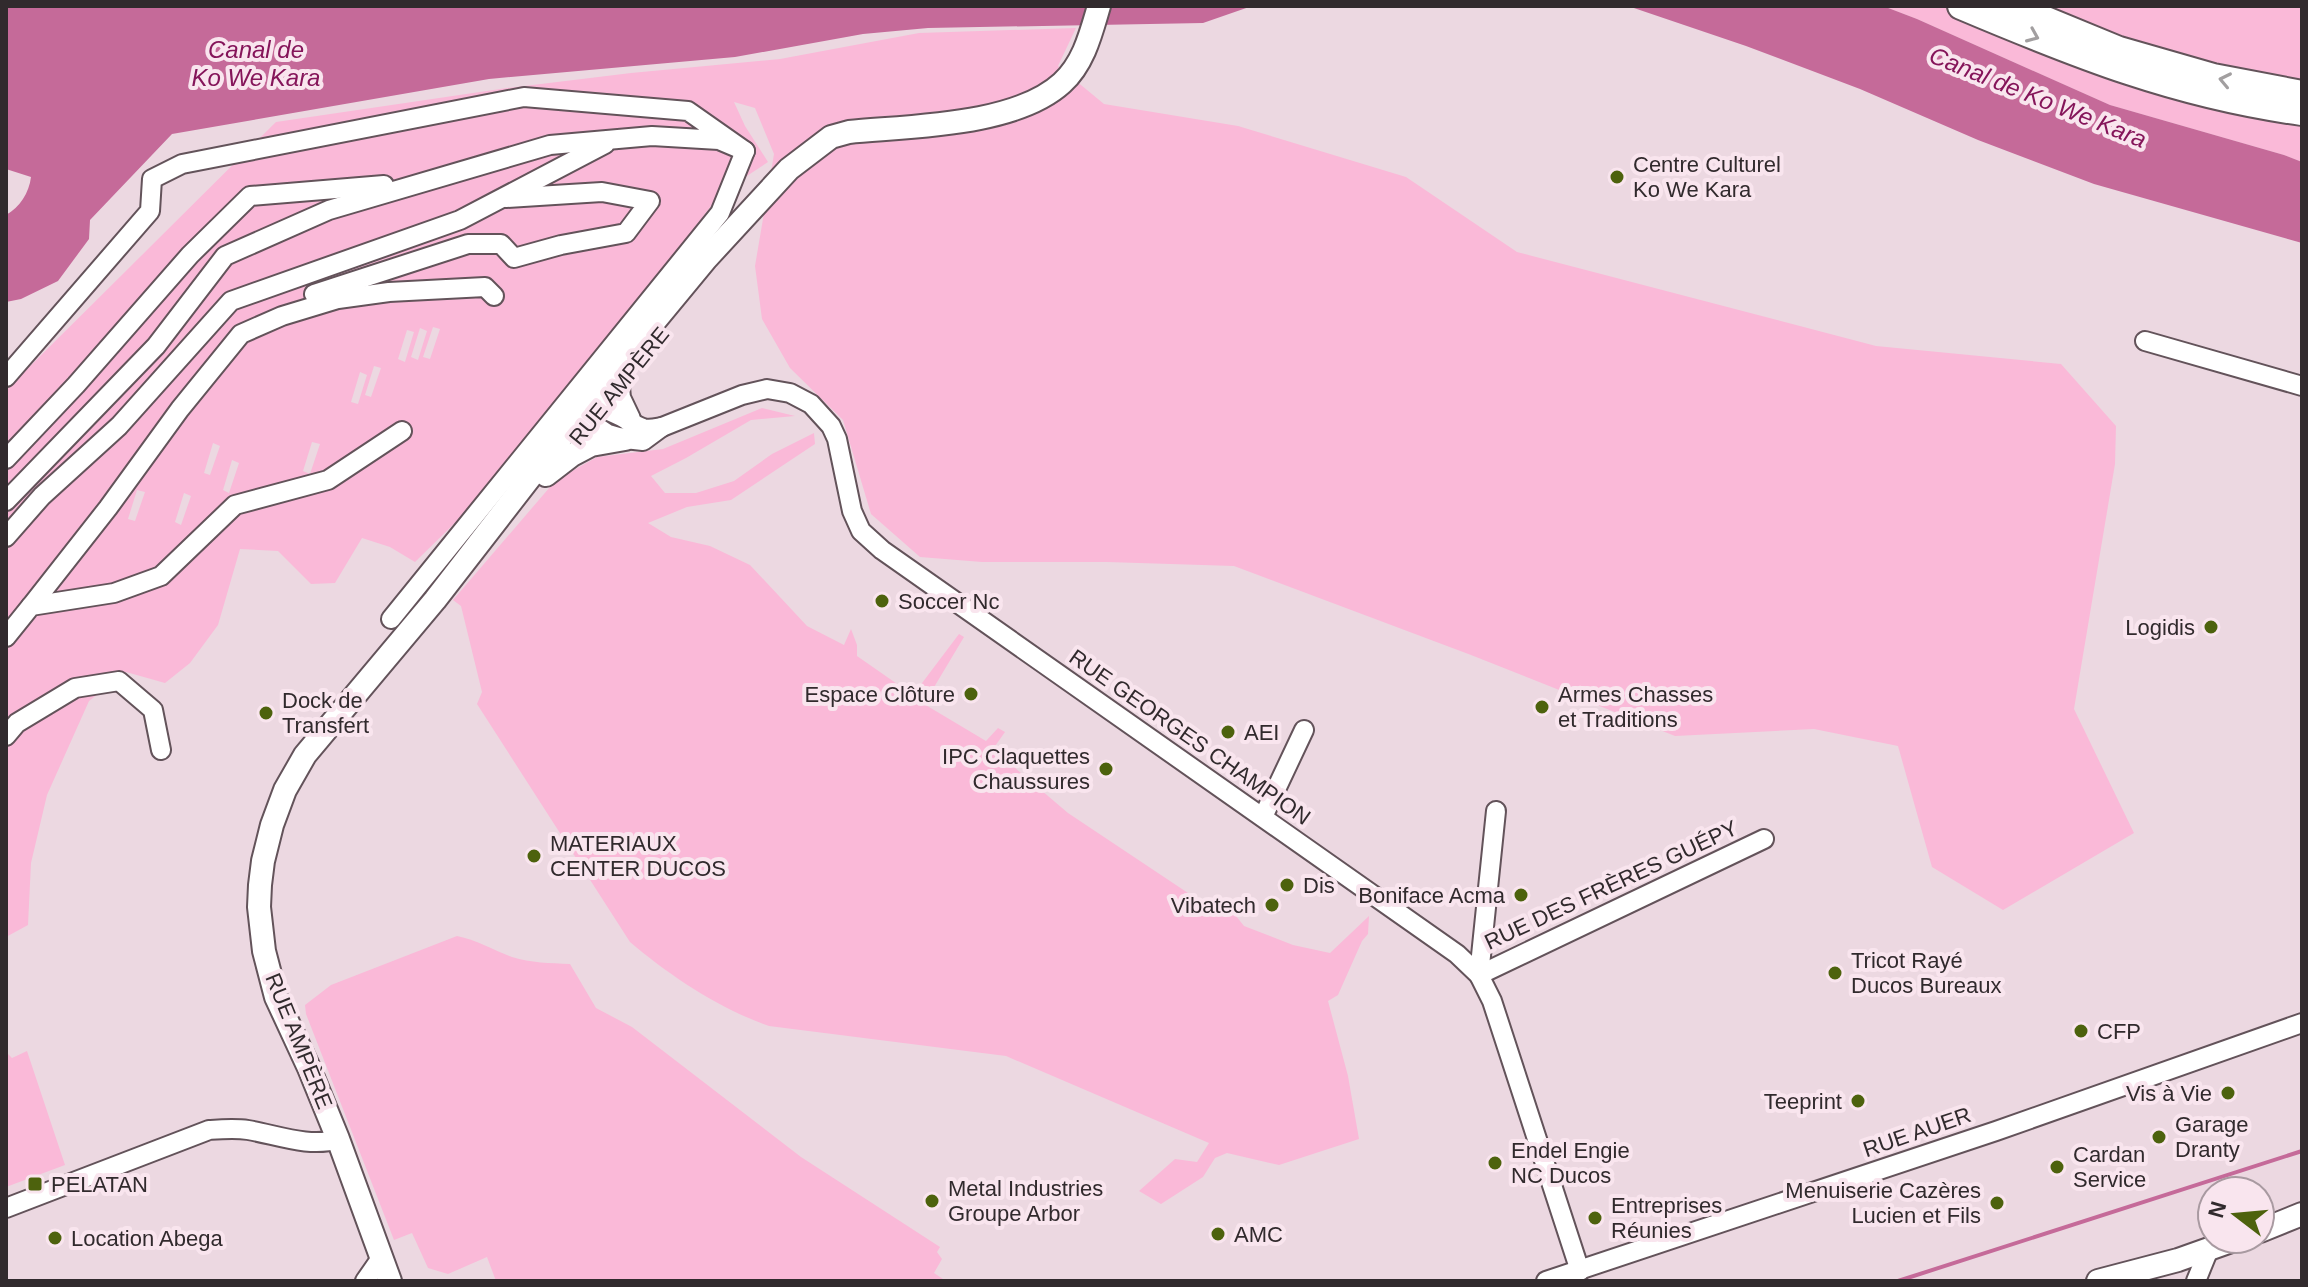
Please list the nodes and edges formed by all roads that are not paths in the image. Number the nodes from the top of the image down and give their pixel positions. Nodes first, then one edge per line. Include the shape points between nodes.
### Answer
1 (1099, 6) edge
2 (1961, 6) edge
3 (2012, 6) edge
4 (2302, 94) edge
5 (2302, 112) edge
6 (615, 139) junction
7 (745, 151) junction
8 (422, 182) junction
9 (765, 194) junction
10 (500, 199) junction
11 (494, 296) dead end
12 (666, 307) junction
13 (269, 321) junction
14 (2145, 341) dead end
15 (6, 377) edge
16 (2302, 386) edge
17 (618, 387) junction
18 (594, 413) junction
19 (568, 427) junction
20 (627, 429) junction
21 (402, 431) dead end
22 (6, 459) edge
23 (546, 475) junction
24 (6, 501) edge
25 (6, 537) edge
26 (461, 568) junction
27 (31, 606) junction
28 (391, 619) dead end
29 (6, 637) edge
30 (1304, 730) dead end
31 (6, 736) edge
32 (161, 750) dead end
33 (1496, 811) dead end
34 (1263, 817) junction
35 (1764, 839) dead end
36 (1479, 975) junction
37 (2302, 1023) edge
38 (338, 1139) junction
39 (2302, 1207) edge
40 (6, 1208) edge
41 (2276, 1213) edge
42 (2302, 1214) edge
43 (2276, 1225) edge
44 (2196, 1246) edge
45 (2196, 1250) edge
46 (2206, 1255) edge
47 (381, 1258) junction
48 (2178, 1260) junction
49 (1580, 1271) junction
50 (365, 1281) edge
51 (390, 1281) edge
52 (1546, 1281) edge
53 (2088, 1281) edge
54 (2098, 1281) edge
55 (2195, 1281) edge

1 - 9 main road, RUE AMPÈRE via 1082,56 1062,83 1030,103 985,117 831,137
2 -> 5 highway via 2149,79
4 -> 3 highway via 2213,77 2119,50
6 - 7 street via 719,140
6 - 8 street via 550,145
6 - 10 street
7 - 15 street via 688,111 524,97 182,164 152,179 150,211
7 - 28 street via 720,213
8 - 22 street via 250,196
8 - 24 street via 329,210 225,256 156,346
9 - 12 main road, RUE AMPÈRE
9 - 17 main road, RUE AMPÈRE
10 - 13 street via 602,192 650,201 626,233 514,258 501,244 468,244 276,306
10 - 25 street via 460,220 231,301 119,426 42,496
11 - 13 street via 485,287 389,292 338,299
12 - 18 street
12 - 19 main road, RUE AMPÈRE
13 - 27 street via 241,334
14 - 16 street
17 - 18 main road, RUE AMPÈRE
17 - 20 main road
18 - 19 street
18 - 20 street via 596,426 608,434
18 - 23 main road, RUE AMPÈRE
19 - 26 main road, RUE AMPÈRE
20 - 23 main road via 572,455
20 - 34 street, RUE GEORGES CHAMPION via 643,441 662,427 767,389 811,404 837,439 861,531
21 - 27 street via 328,480 235,505 161,576 114,593
23 - 26 main road, RUE AMPÈRE via 482,551
26 - 38 main road, RUE AMPÈRE via 305,755 285,790 263,861 259,907 276,997
27 - 29 street
30 - 34 street
31 - 32 street via 17,723 75,688 119,681 153,710
33 - 36 street
34 - 36 street, RUE GEORGES CHAMPION
35 - 36 street, RUE DES FRÈRES GUÉPY
36 - 49 street, RUE GEORGES CHAMPION
37 - 49 street, RUE AUER
38 - 40 street via 310,1142 233,1128 209,1130
38 - 47 main road, RUE AMPÈRE
39 - 41 main road
42 - 43 main road
44 - 53 main road
45 - 48 main road
46 - 55 street
47 - 50 street
47 - 51 main road, RUE AMPÈRE
48 - 54 main road
48 - 55 street via 2187,1264
49 - 52 street, RUE AUER

